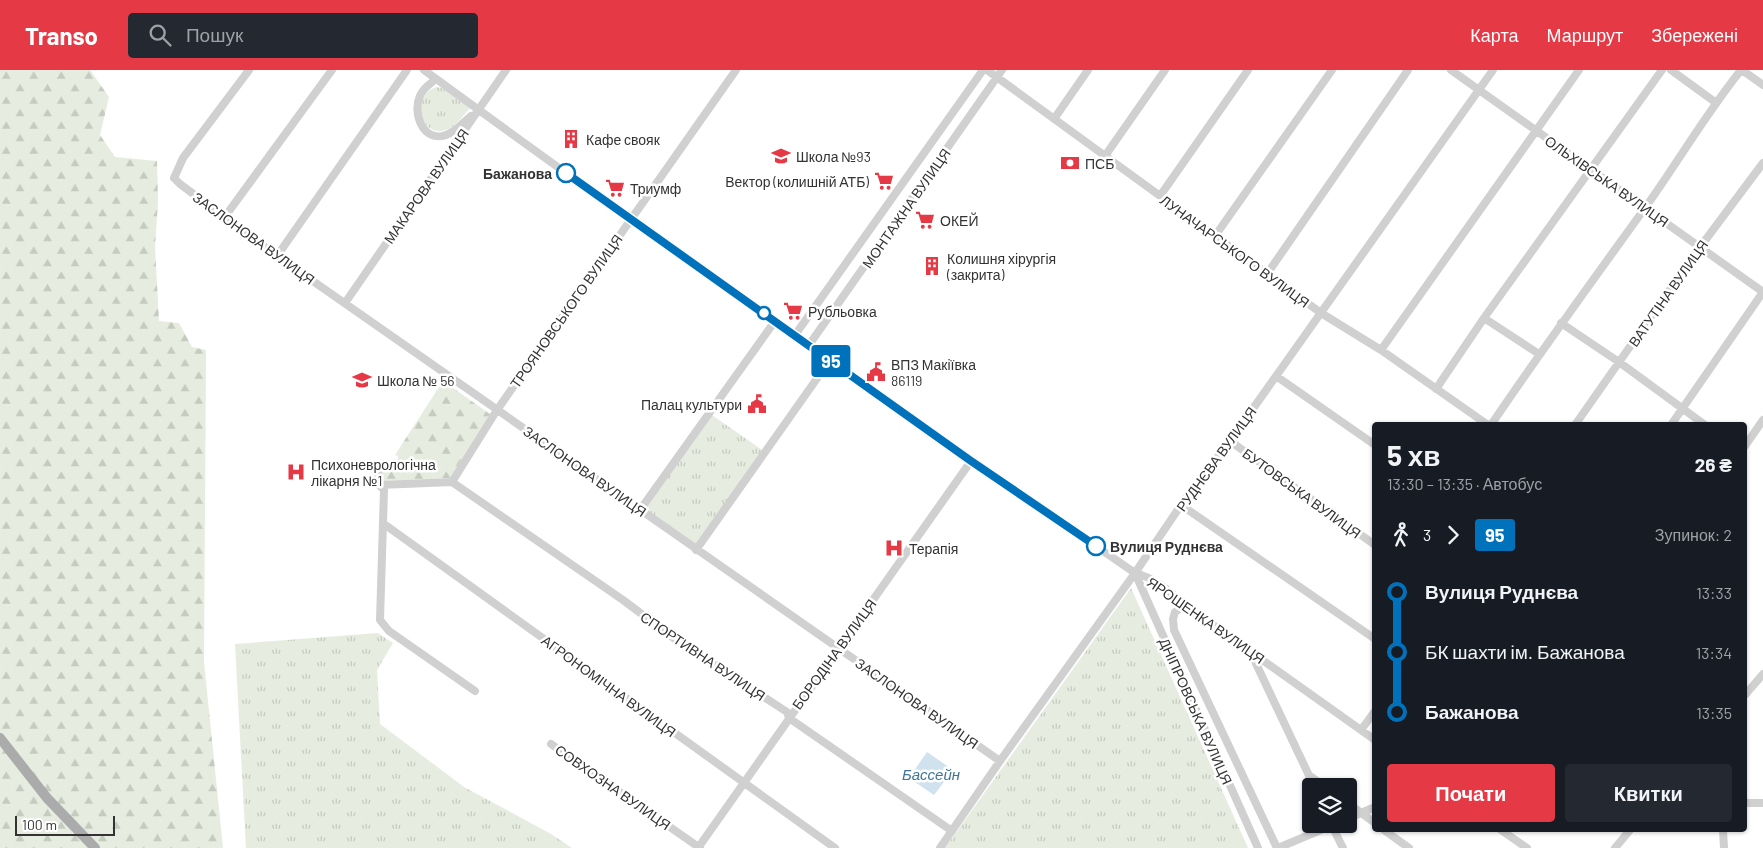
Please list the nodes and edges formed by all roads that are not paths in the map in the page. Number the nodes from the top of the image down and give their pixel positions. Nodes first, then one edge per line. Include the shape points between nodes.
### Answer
1 (250, 70) edge
2 (332, 70) edge
3 (407, 70) edge
4 (424, 70) edge
5 (506, 70) edge
6 (736, 70) edge
7 (983, 70) edge
8 (987, 70) edge
9 (1002, 70) edge
10 (1088, 70) edge
11 (1165, 70) edge
12 (1248, 70) edge
13 (1332, 70) edge
14 (1408, 70) edge
15 (1451, 70) edge
16 (1492, 70) edge
17 (1579, 70) edge
18 (1662, 70) edge
19 (1671, 70) edge
20 (1741, 70) edge
21 (997, 77) junction
22 (436, 79) junction
23 (1763, 85) edge
24 (1478, 89) junction
25 (1716, 102) junction
26 (478, 110) junction
27 (1054, 119) junction
28 (1535, 130) junction
29 (1105, 156) junction
30 (1763, 164) edge
31 (1590, 169) junction
32 (1160, 196) junction
33 (1645, 208) junction
34 (224, 218) junction
35 (631, 220) junction
36 (1215, 236) junction
37 (1700, 247) junction
38 (277, 256) junction
39 (1267, 274) junction
40 (1763, 292) edge
41 (345, 303) junction
42 (1321, 313) junction
43 (1484, 318) junction
44 (775, 321) junction
45 (1562, 323) junction
46 (795, 335) junction
47 (809, 345) junction
48 (1381, 350) junction
49 (1539, 354) junction
50 (830, 360) junction
51 (1619, 362) junction
52 (1276, 376) junction
53 (1436, 389) junction
54 (1682, 408) junction
55 (497, 410) junction
56 (1763, 420) edge
57 (1485, 422) edge
58 (1491, 422) edge
59 (1577, 422) edge
60 (1673, 422) edge
61 (1701, 422) edge
62 (1230, 441) junction
63 (1372, 443) edge
64 (1747, 443) edge
65 (971, 461) junction
66 (378, 472) dead end
67 (452, 482) junction
68 (378, 484) junction
69 (1181, 505) junction
70 (640, 510) junction
71 (384, 524) junction
72 (1372, 543) edge
73 (696, 550) junction
74 (1135, 573) junction
75 (1185, 605) junction
76 (1372, 637) edge
77 (839, 649) junction
78 (1251, 651) junction
79 (1763, 674) edge
80 (475, 691) dead end
81 (1747, 693) edge
82 (1372, 715) edge
83 (789, 718) junction
84 (1362, 730) junction
85 (0, 738) edge
86 (1372, 738) edge
87 (551, 744) dead end
88 (1000, 761) junction
89 (1308, 775) junction
90 (1310, 778) edge
91 (1312, 778) edge
92 (744, 784) junction
93 (1747, 803) edge
94 (1763, 803) edge
95 (1372, 808) edge
96 (1357, 810) edge
97 (1361, 813) junction
98 (1357, 815) edge
99 (1372, 821) edge
100 (952, 831) junction
101 (1387, 832) edge
102 (1504, 832) edge
103 (1628, 832) edge
104 (1723, 832) edge
105 (1312, 833) edge
106 (1337, 833) edge
107 (1523, 847) edge
108 (94, 848) edge
109 (699, 848) edge
110 (835, 848) edge
111 (940, 848) edge
112 (1258, 848) edge
113 (1278, 848) edge
114 (1343, 848) edge
115 (1409, 848) edge
116 (1615, 848) edge
117 (1724, 848) edge

1 - 34 street, ЗАСЛОНОВА ВУЛИЦЯ via 183,158 174,178
2 - 34 street
3 - 38 street
4 - 22 street, ЯРОШЕНКА ВУЛИЦЯ
5 - 26 street, МАКАРОВА ВУЛИЦЯ
6 - 35 street, ТРОЯНОВСЬКОГО ВУЛИЦЯ
7 - 46 street, МОНТАЖНА ВУЛИЦЯ via 962,93
8 - 21 street, ЛУНАЧАРСЬКОГО ВУЛИЦЯ
9 - 21 street, МОНТАЖНА ВУЛИЦЯ
10 - 27 street
11 - 29 street
12 - 32 street
13 - 36 street
14 - 39 street
15 - 24 street, ОЛЬХІВСЬКА ВУЛИЦЯ
16 - 24 street, РУДНЄВА ВУЛИЦЯ
17 - 28 street
18 - 31 street
19 - 25 street
20 - 23 street
20 - 25 street
21 - 27 street, ЛУНАЧАРСЬКОГО ВУЛИЦЯ
21 - 47 street, МОНТАЖНА ВУЛИЦЯ
22 - 26 street, ЯРОШЕНКА ВУЛИЦЯ
22 - 26 street via 423,90 417,105 418,120 426,131 446,135
24 - 28 street, ОЛЬХІВСЬКА ВУЛИЦЯ
24 - 42 street, РУДНЄВА ВУЛИЦЯ
25 - 33 street
26 - 35 street, ЯРОШЕНКА ВУЛИЦЯ
26 - 41 street, МАКАРОВА ВУЛИЦЯ
27 - 29 street, ЛУНАЧАРСЬКОГО ВУЛИЦЯ
28 - 31 street, ОЛЬХІВСЬКА ВУЛИЦЯ
28 - 48 street
29 - 32 street, ЛУНАЧАРСЬКОГО ВУЛИЦЯ
30 - 37 street, ВАТУТІНА ВУЛИЦЯ
31 - 33 street, ОЛЬХІВСЬКА ВУЛИЦЯ
31 - 43 street
32 - 36 street, ЛУНАЧАРСЬКОГО ВУЛИЦЯ
33 - 37 street, ОЛЬХІВСЬКА ВУЛИЦЯ
33 - 45 street
34 - 38 street, ЗАСЛОНОВА ВУЛИЦЯ
35 - 44 street, ЯРОШЕНКА ВУЛИЦЯ
35 - 55 street, ТРОЯНОВСЬКОГО ВУЛИЦЯ
36 - 39 street, ЛУНАЧАРСЬКОГО ВУЛИЦЯ
37 - 40 street, ОЛЬХІВСЬКА ВУЛИЦЯ
37 - 51 street, ВАТУТІНА ВУЛИЦЯ
38 - 41 street, ЗАСЛОНОВА ВУЛИЦЯ
39 - 42 street, ЛУНАЧАРСЬКОГО ВУЛИЦЯ
40 - 54 street
41 - 55 street, ЗАСЛОНОВА ВУЛИЦЯ
42 - 48 street, ЛУНАЧАРСЬКОГО ВУЛИЦЯ
42 - 52 street, РУДНЄВА ВУЛИЦЯ
43 - 49 street
43 - 53 street
44 - 46 street, ЯРОШЕНКА ВУЛИЦЯ
44 - 70 street
45 - 49 street
45 - 51 street
46 - 47 street, ЯРОШЕНКА ВУЛИЦЯ
47 - 50 street, ЯРОШЕНКА ВУЛИЦЯ
48 - 53 street, ЛУНАЧАРСЬКОГО ВУЛИЦЯ
49 - 58 street
50 - 65 street, ЯРОШЕНКА ВУЛИЦЯ
50 - 73 street
51 - 54 street
51 - 59 street, ВАТУТІНА ВУЛИЦЯ
52 - 62 street, РУДНЄВА ВУЛИЦЯ
52 - 63 street
53 - 57 street, ЛУНАЧАРСЬКОГО ВУЛИЦЯ
54 - 60 street
54 - 61 street
55 - 67 street, ТРОЯНОВСЬКОГО ВУЛИЦЯ
55 - 70 street, ЗАСЛОНОВА ВУЛИЦЯ
56 - 64 street
62 - 69 street, РУДНЄВА ВУЛИЦЯ
62 - 72 street, БУТОВСЬКА ВУЛИЦЯ
65 - 74 street, ЯРОШЕНКА ВУЛИЦЯ
65 - 77 street, БОРОДІНА ВУЛИЦЯ
66 - 68 street
67 - 68 street
67 - 83 street, СПОРТИВНА ВУЛИЦЯ via 679,642 787,712
68 - 71 street via 384,490
69 - 74 street, РУДНЄВА ВУЛИЦЯ
69 - 76 street
70 - 73 street, ЗАСЛОНОВА ВУЛИЦЯ
71 - 80 street via 380,620 389,631
71 - 92 street, АГРОНОМІЧНА ВУЛИЦЯ
73 - 77 street, ЗАСЛОНОВА ВУЛИЦЯ
74 - 75 street, ЯРОШЕНКА ВУЛИЦЯ via 1152,579
74 - 88 street, РУДНЄВА ВУЛИЦЯ
74 - 112 street, ДНІПРОВСЬКА ВУЛИЦЯ
75 - 78 street, ЯРОШЕНКА ВУЛИЦЯ
75 - 113 street, ДНІПРОВСЬКА ВУЛИЦЯ via 1174,612 1174,630
77 - 83 street, БОРОДІНА ВУЛИЦЯ
77 - 88 street, ЗАСЛОНОВА ВУЛИЦЯ
78 - 84 street, ЯРОШЕНКА ВУЛИЦЯ
78 - 89 street
79 - 81 street
82 - 84 street
83 - 92 street, БОРОДІНА ВУЛИЦЯ
83 - 100 street, СПОРТИВНА ВУЛИЦЯ
84 - 86 street, ЯРОШЕНКА ВУЛИЦЯ
85 - 108 main road
87 - 109 street, СОВХОЗНА ВУЛИЦЯ
88 - 100 street, РУДНЄВА ВУЛИЦЯ
89 - 90 street
89 - 91 street
92 - 109 street, БОРОДІНА ВУЛИЦЯ
92 - 110 street, АГРОНОМІЧНА ВУЛИЦЯ
93 - 94 street
95 - 97 street
96 - 97 street
97 - 98 street
97 - 99 street
100 - 111 street, РУДНЄВА ВУЛИЦЯ
101 - 115 street
102 - 107 street
103 - 116 street
104 - 117 street
105 - 113 street
106 - 114 street

